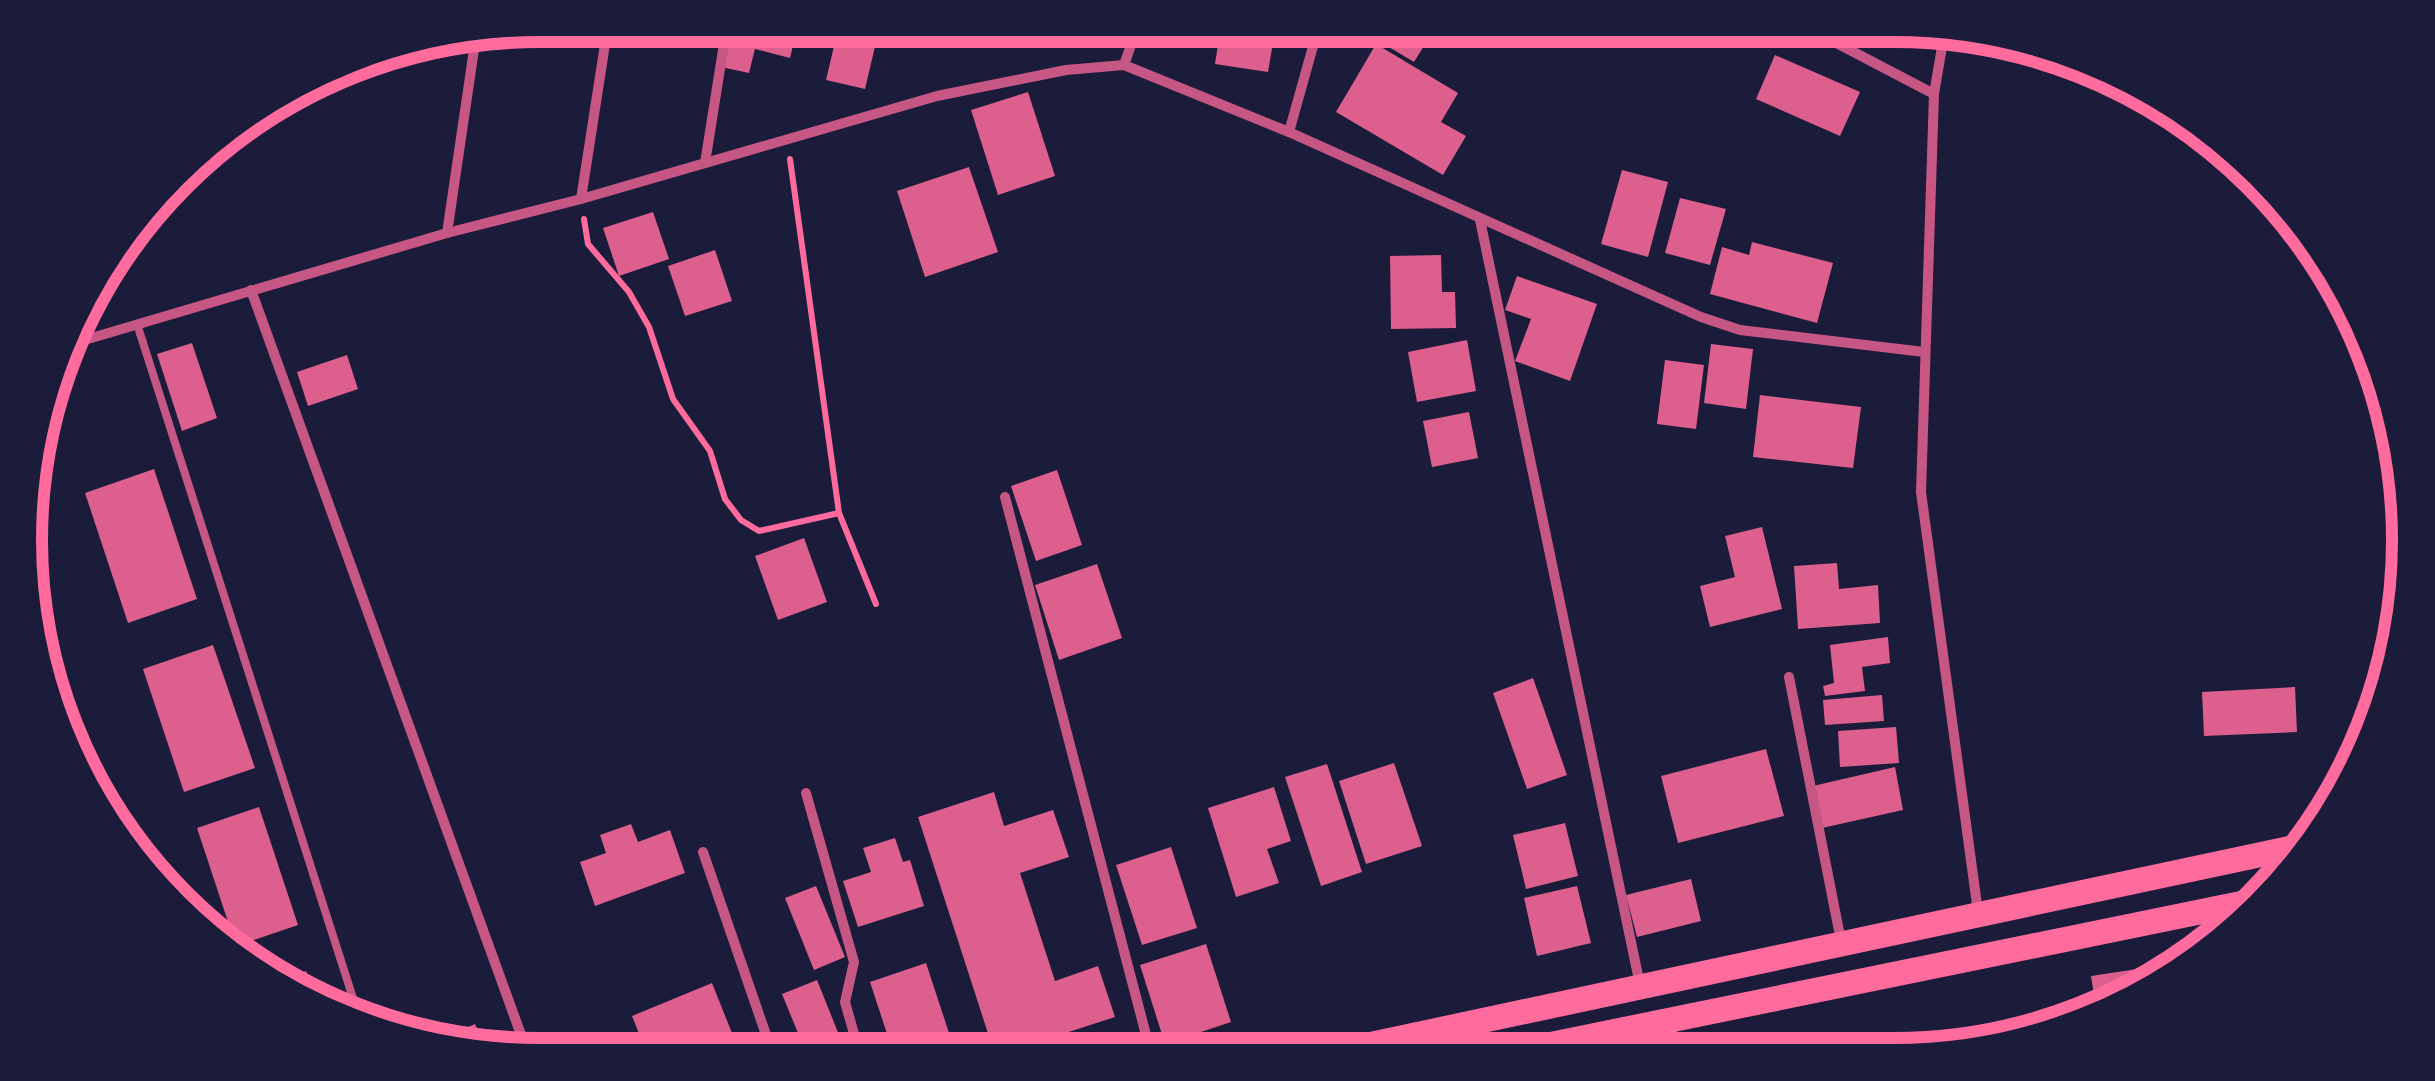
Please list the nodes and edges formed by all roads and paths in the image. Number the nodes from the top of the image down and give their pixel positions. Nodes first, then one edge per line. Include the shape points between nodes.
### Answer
1 (605, 42) edge
2 (723, 42) edge
3 (1132, 42) edge
4 (1314, 42) edge
5 (1835, 42) edge
6 (1942, 45) edge
7 (473, 47) edge
8 (1124, 66) junction
9 (1934, 94) junction
10 (1290, 132) junction
11 (787, 138) junction
12 (705, 163) junction
13 (581, 199) junction
14 (1480, 220) junction
15 (447, 233) junction
16 (252, 290) junction
17 (137, 324) junction
18 (85, 340) edge
19 (1924, 352) junction
20 (1005, 497) dead end
21 (839, 513) junction
22 (876, 604) dead end
23 (1789, 677) dead end
24 (806, 793) dead end
25 (2286, 849) edge
26 (703, 852) dead end
27 (2229, 910) edge
28 (1978, 912) junction
29 (1841, 942) junction
30 (1640, 986) junction
31 (354, 1003) edge
32 (1671, 1019) junction
33 (522, 1037) edge
34 (767, 1038) edge
35 (855, 1038) edge
36 (1147, 1038) edge
37 (1400, 1038) edge
38 (1580, 1038) edge
39 (1673, 1038) edge

1 - 13 street
2 - 12 street
3 - 8 street
4 - 10 street
5 - 9 street
6 - 9 street
7 - 15 street
8 - 10 street
8 - 11 street via 1066,70 937,96
9 - 19 street
10 - 14 street
11 - 12 street
11 - 21 path
12 - 13 street
13 - 15 street
13 - 21 path via 588,244 650,328 672,399 710,451 725,499 740,520 759,532
14 - 19 street via 1740,330
14 - 30 street
15 - 16 street
16 - 17 street
16 - 33 street
17 - 18 street
17 - 31 lane
19 - 28 street via 1921,492
20 - 36 street
21 - 22 path
23 - 29 street
24 - 35 street via 854,962 845,1002
25 - 28 main road
26 - 34 street
27 - 32 main road
28 - 29 main road
29 - 30 main road
30 - 37 main road
32 - 38 main road
32 - 39 street

